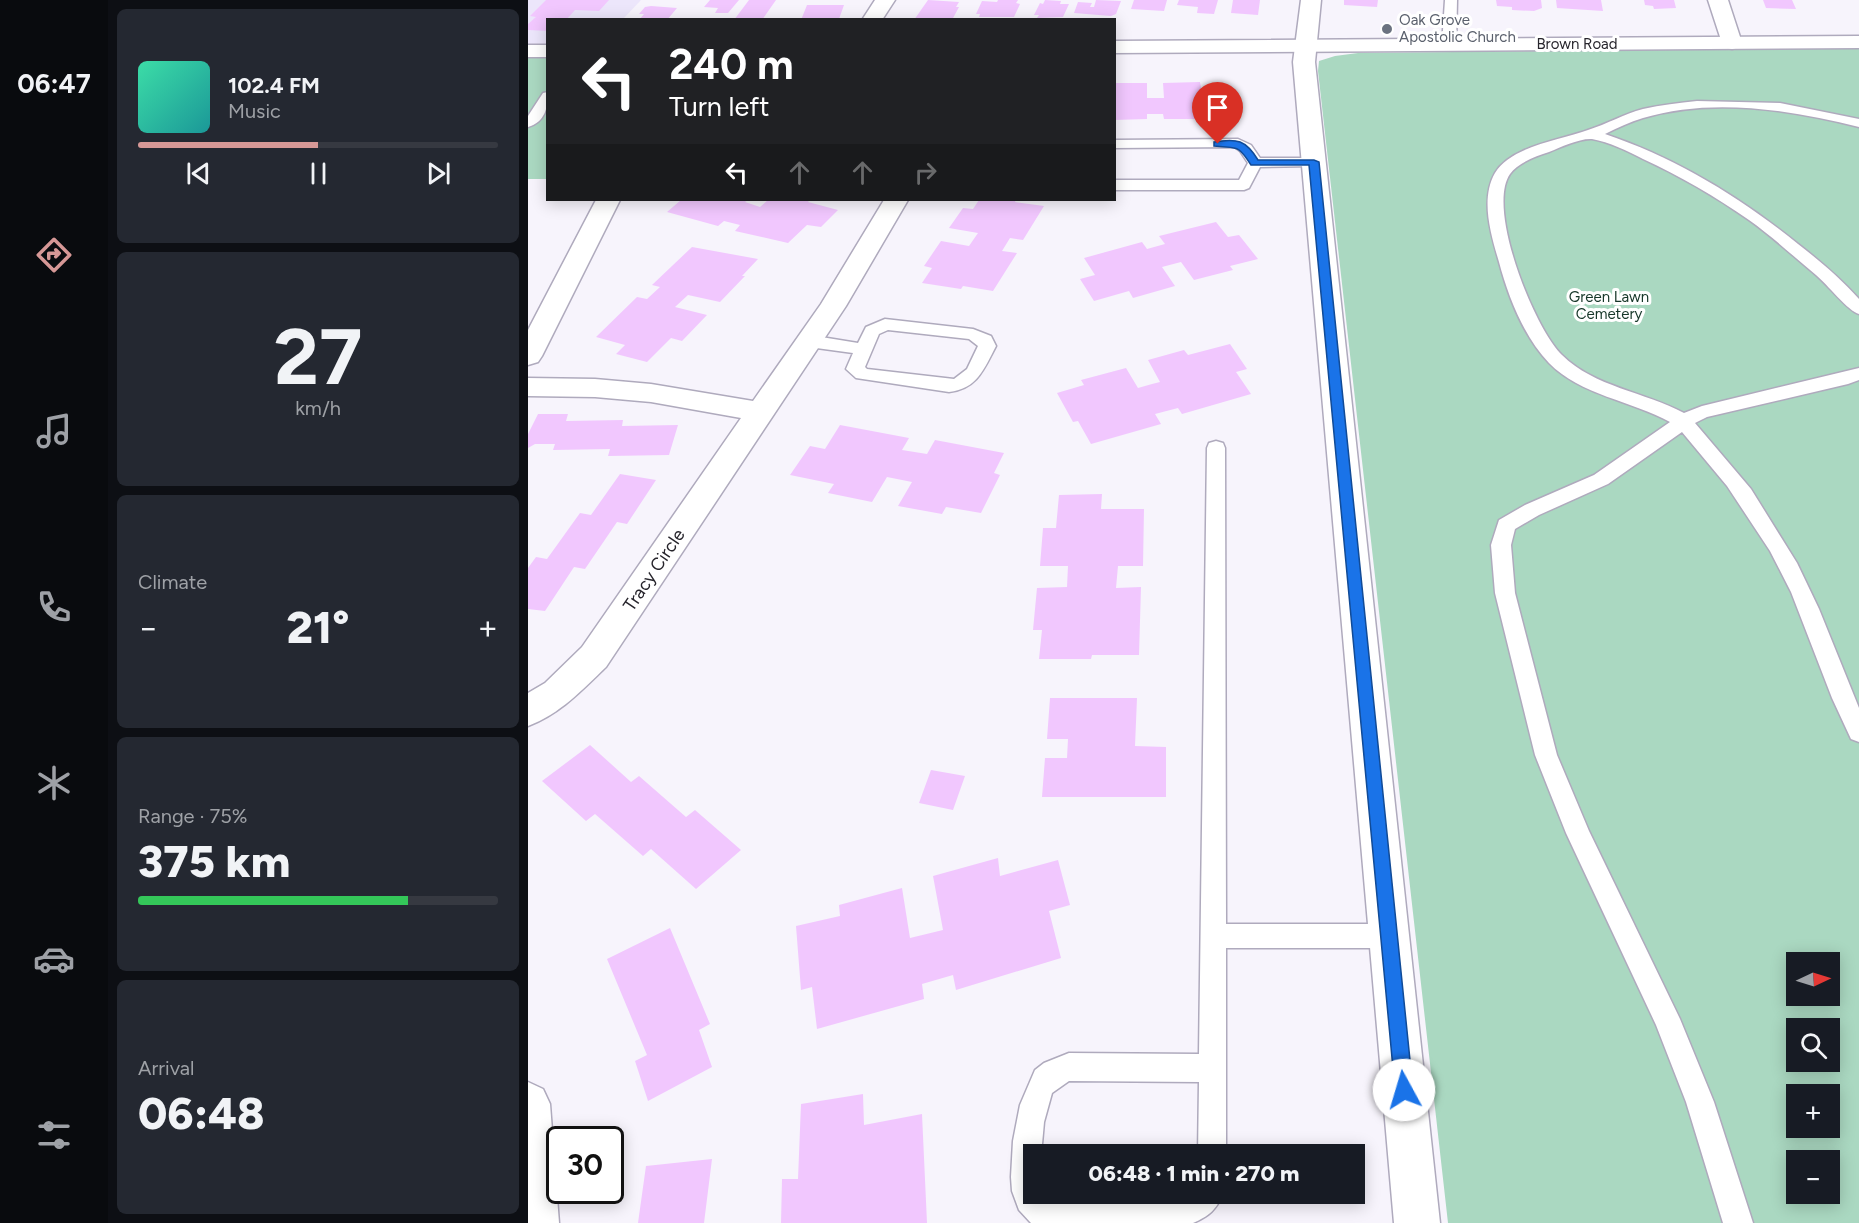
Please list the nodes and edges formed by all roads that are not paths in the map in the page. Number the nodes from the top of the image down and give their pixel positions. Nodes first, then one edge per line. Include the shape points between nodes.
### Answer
1 (885, 0) edge
2 (1311, 0) edge
3 (1451, 0) edge
4 (1718, 0) edge
5 (873, 18) edge
6 (1859, 42) edge
7 (1732, 43) junction
8 (1449, 45) junction
9 (1305, 46) junction
10 (1116, 47) edge
11 (528, 51) edge
12 (546, 51) edge
13 (546, 99) edge
14 (528, 123) edge
15 (1859, 123) edge
16 (1591, 134) junction
17 (1116, 144) edge
18 (1314, 162) junction
19 (1254, 163) junction
20 (1116, 185) edge
21 (607, 201) edge
22 (895, 201) edge
23 (1859, 309) edge
24 (809, 341) junction
25 (863, 349) junction
26 (528, 356) edge
27 (1859, 374) edge
28 (528, 387) edge
29 (762, 412) junction
30 (1682, 421) junction
31 (1216, 448) dead end
32 (528, 711) edge
33 (1859, 732) edge
34 (1214, 936) junction
35 (1389, 936) junction
36 (1213, 1068) junction
37 (528, 1104) edge
38 (1029, 1144) edge
39 (1212, 1144) edge
40 (1032, 1204) edge
41 (1199, 1204) edge
42 (536, 1223) edge
43 (1418, 1223) edge
44 (1738, 1223) edge

1 - 5 street
2 - 9 street
3 - 8 lane
4 - 7 street
6 - 7 street, Brown Road
7 - 8 street, Brown Road
8 - 9 street, Brown Road
9 - 10 street, Brown Road
9 - 18 street
11 - 12 street
13 - 14 lane
15 - 16 lane via 1822,112 1781,107 1684,107 1647,112
16 - 23 lane via 1677,169 1755,217 1836,283
16 - 30 lane via 1547,147 1502,174 1496,196 1499,229 1518,296 1531,326 1554,358 1578,376
17 - 19 lane via 1238,144 1246,148
18 - 19 lane
18 - 35 street
19 - 20 lane via 1244,184
21 - 26 street
22 - 24 street, Tracy Circle
24 - 25 lane
24 - 29 street, Tracy Circle
25 - 25 lane via 855,369 862,374 957,386 971,378 987,346 985,340 973,334 885,324 872,331
27 - 30 lane via 1702,412
28 - 29 street via 651,393
29 - 32 street, Tracy Circle via 594,657 556,693
30 - 33 lane via 1770,531 1801,591
30 - 44 lane via 1614,473 1525,512 1506,525 1501,545 1506,593 1546,755 1578,833 1667,1019 1700,1102
31 - 34 lane
34 - 35 lane
34 - 36 lane
35 - 43 street
36 - 38 lane via 1069,1067 1053,1073 1042,1081 1034,1096
36 - 39 lane
37 - 42 street
40 - 41 lane via 1038,1212 1050,1215 1174,1214

